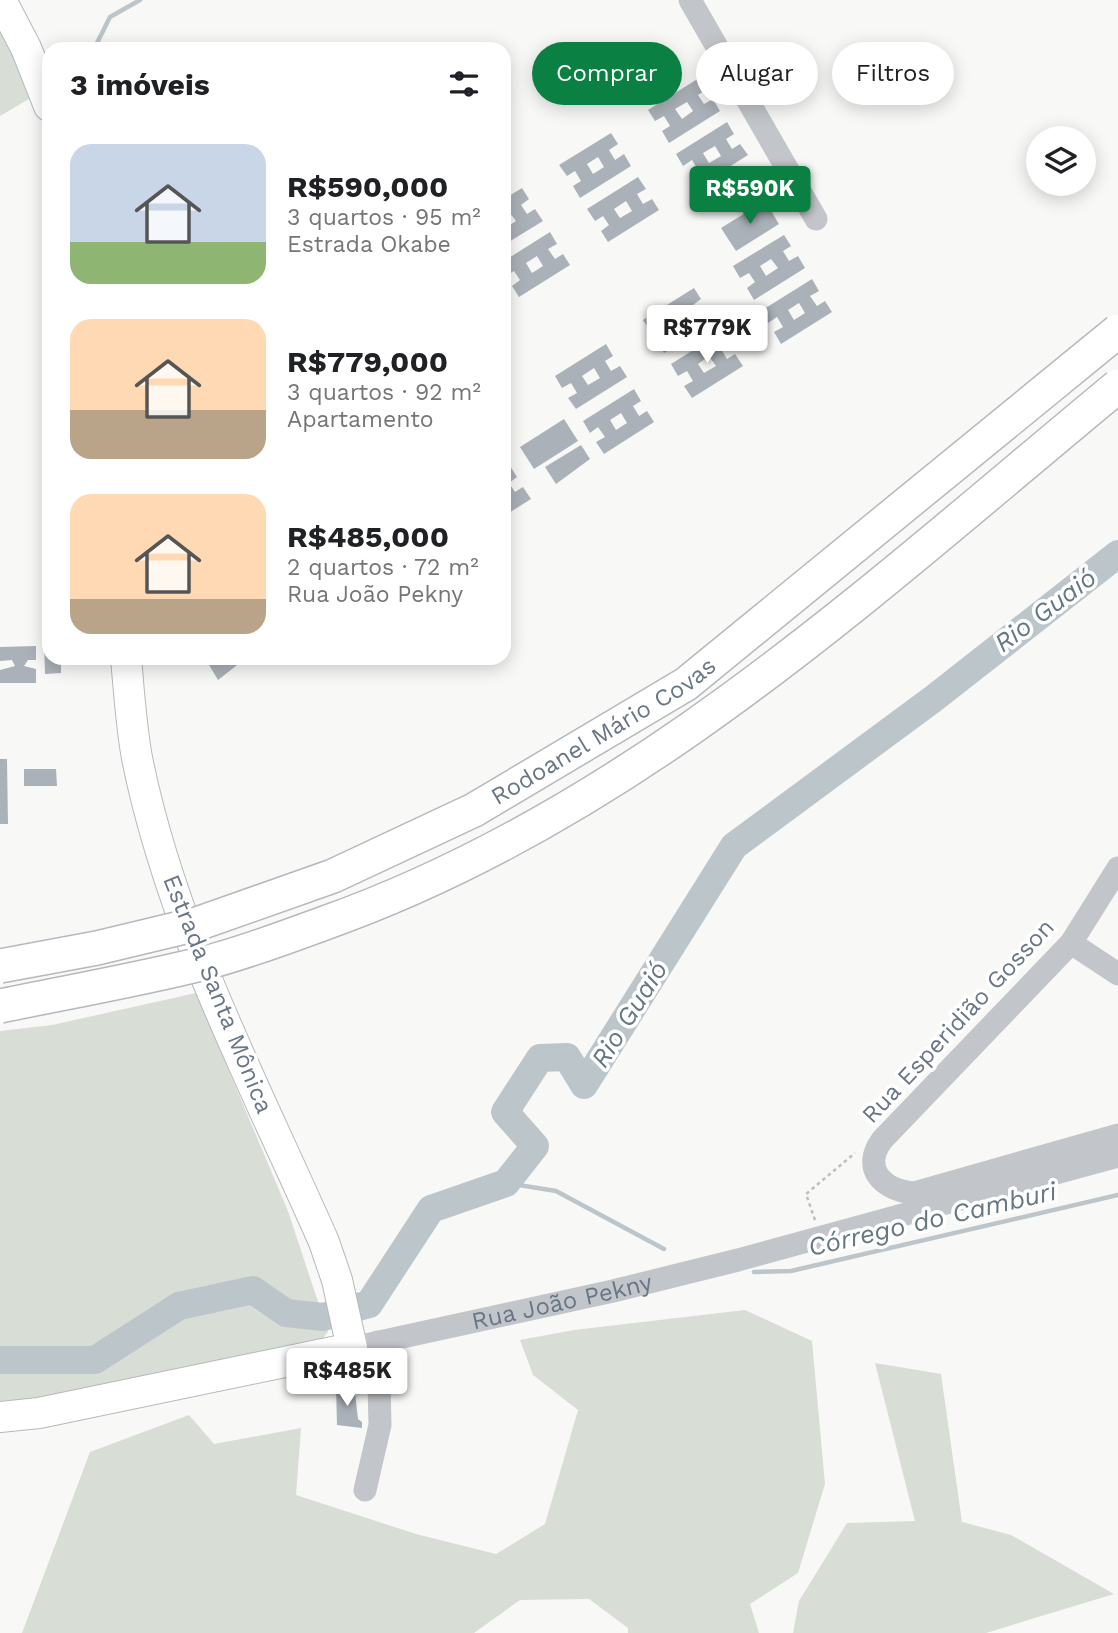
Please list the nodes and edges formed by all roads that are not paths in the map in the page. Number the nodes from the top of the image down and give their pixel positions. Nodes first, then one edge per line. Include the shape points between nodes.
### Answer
1 (1, 0) edge
2 (690, 0) edge
3 (42, 88) edge
4 (816, 219) dead end
5 (1118, 331) edge
6 (1118, 386) edge
7 (127, 665) edge
8 (1118, 868) edge
9 (1071, 943) junction
10 (0, 966) edge
11 (1118, 974) edge
12 (0, 1006) edge
13 (1118, 1135) edge
14 (1118, 1156) edge
15 (359, 1341) junction
16 (0, 1417) edge
17 (365, 1490) dead end

1 - 3 main road
2 - 4 street
5 - 10 highway, Rodoanel Mário Covas, bridge via 686,684 474,810 333,876 197,923
6 - 12 highway, Rodoanel Mário Covas, bridge via 742,693 632,771 489,851 325,923 207,962
7 - 15 main road, Estrada Santa Mônica via 137,758 168,876 209,984 324,1242
8 - 9 street, Rua Esperidião Gosson
9 - 11 street
9 - 13 street, Rua Esperidião Gosson via 882,1140 872,1163 887,1185 914,1193
14 - 15 street, Rua João Pekny via 613,1291
15 - 16 main road, Rua João Pekny
15 - 17 street via 380,1425

